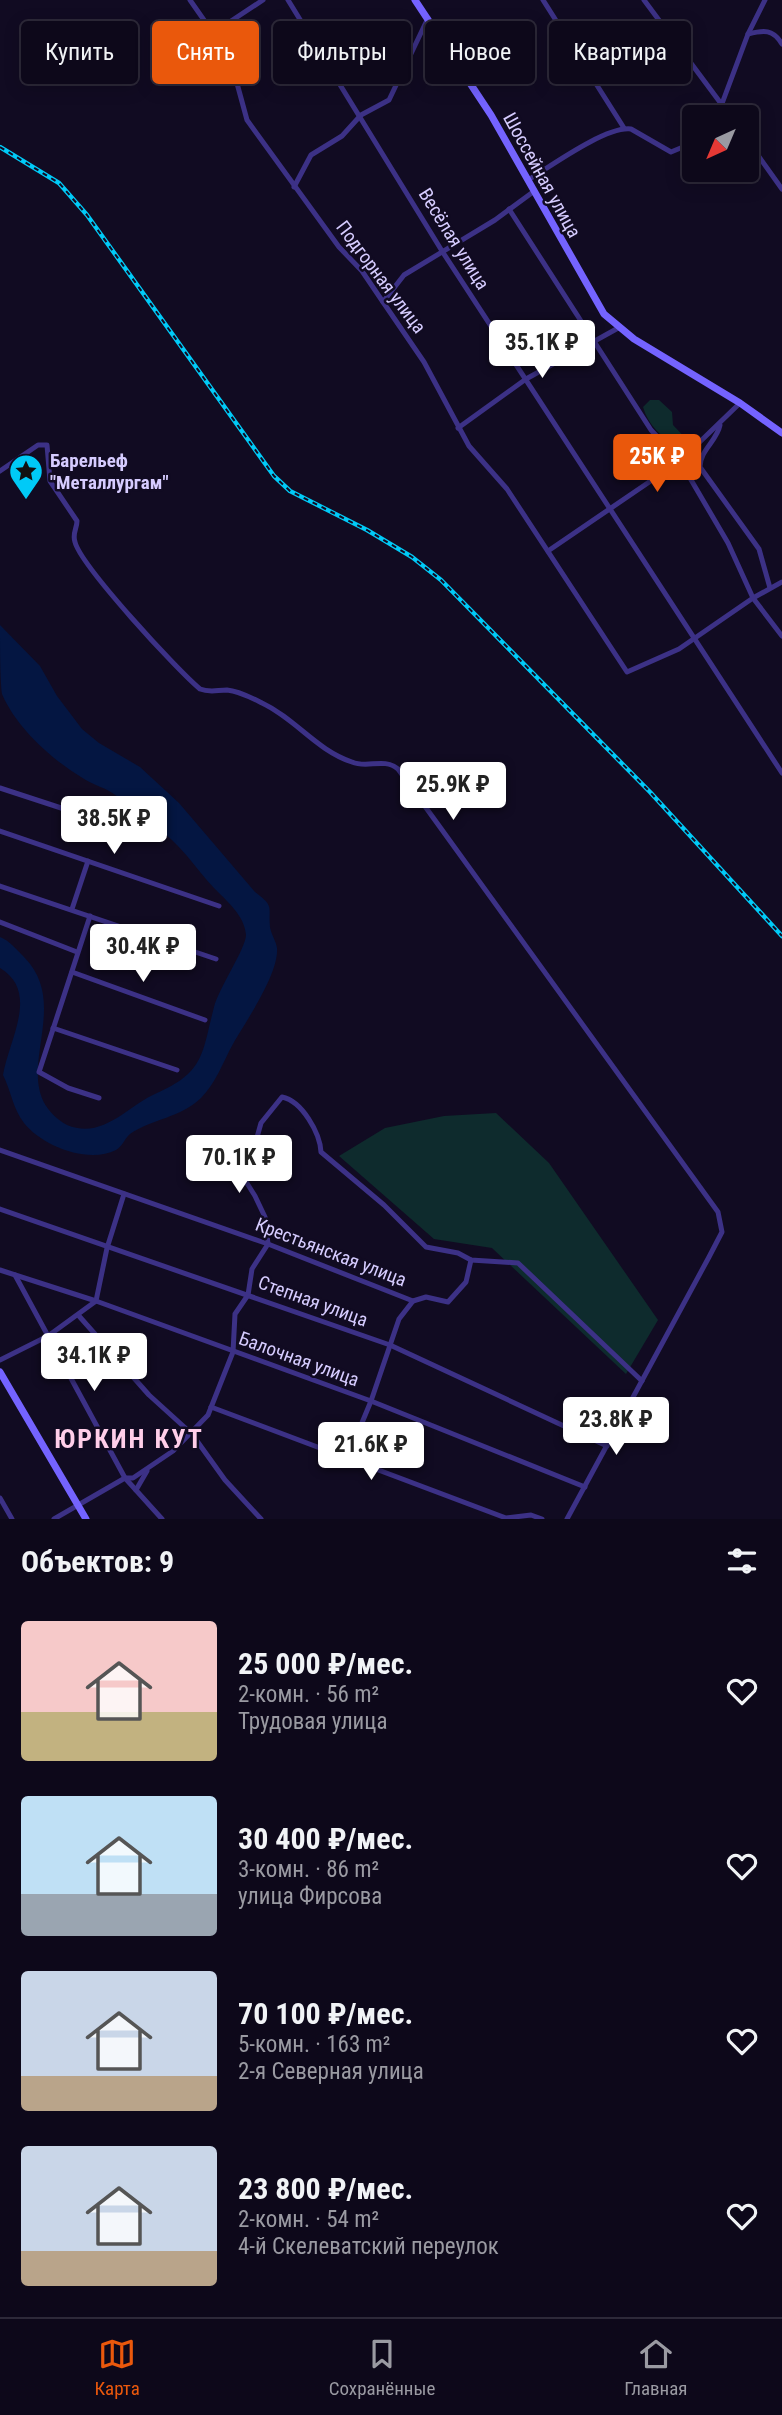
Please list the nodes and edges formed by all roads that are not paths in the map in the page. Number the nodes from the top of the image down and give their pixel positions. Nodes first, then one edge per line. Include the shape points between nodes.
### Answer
1 (190, 0) edge
2 (263, 0) edge
3 (288, 0) edge
4 (415, 0) edge
5 (543, 0) edge
6 (644, 0) edge
7 (765, 0) edge
8 (429, 18) junction
9 (205, 21) edge
10 (231, 21) edge
11 (748, 34) junction
12 (782, 44) edge
13 (236, 84) edge
14 (722, 104) joint
15 (361, 115) junction
16 (624, 128) junction
17 (682, 147) edge
18 (760, 159) edge
19 (528, 180) junction
20 (294, 187) junction
21 (782, 190) edge
22 (533, 192) junction
23 (509, 209) junction
24 (442, 251) junction
25 (383, 302) junction
26 (620, 327) junction
27 (594, 343) junction
28 (526, 379) junction
29 (740, 403) junction
30 (720, 424) junction
31 (458, 428) junction
32 (782, 433) edge
33 (680, 461) junction
34 (0, 471) edge
35 (611, 510) junction
36 (548, 551) junction
37 (782, 582) edge
38 (770, 588) junction
39 (753, 598) junction
40 (782, 636) edge
41 (696, 638) junction
42 (780, 764) edge
43 (782, 773) edge
44 (0, 788) edge
45 (107, 823) dead end
46 (0, 831) edge
47 (88, 861) junction
48 (0, 886) edge
49 (219, 906) dead end
50 (72, 909) junction
51 (90, 916) junction
52 (0, 922) edge
53 (78, 952) junction
54 (216, 959) dead end
55 (72, 972) junction
56 (205, 1020) dead end
57 (53, 1028) junction
58 (177, 1070) dead end
59 (99, 1098) dead end
60 (210, 1146) dead end
61 (0, 1150) edge
62 (245, 1180) junction
63 (124, 1194) junction
64 (0, 1209) edge
65 (268, 1244) junction
66 (107, 1248) junction
67 (471, 1260) junction
68 (0, 1270) edge
69 (15, 1275) junction
70 (248, 1295) junction
71 (96, 1301) junction
72 (413, 1301) junction
73 (79, 1316) junction
74 (48, 1336) junction
75 (390, 1345) junction
76 (233, 1352) junction
77 (0, 1360) edge
78 (0, 1372) edge
79 (642, 1381) junction
80 (371, 1402) junction
81 (211, 1407) junction
82 (192, 1434) junction
83 (607, 1446) junction
84 (347, 1459) junction
85 (148, 1468) junction
86 (125, 1478) junction
87 (585, 1487) junction
88 (136, 1490) junction
89 (0, 1498) edge
90 (78, 1506) junction
91 (12, 1519) edge
92 (54, 1519) edge
93 (86, 1519) edge
94 (162, 1519) edge
95 (261, 1519) edge
96 (542, 1519) edge
97 (567, 1519) edge

1 - 9 street, Подгорная улица
2 - 10 street
3 - 15 street, Весёлая улица
4 - 8 main road, Шоссейная улица
5 - 16 street
6 - 14 street
7 - 11 street
8 - 15 street via 389,100
8 - 19 main road, Шоссейная улица
11 - 12 street via 767,30
11 - 14 street
13 - 20 street, Подгорная улица via 247,120
15 - 20 street via 342,136 311,155
15 - 24 street, Весёлая улица
16 - 17 street via 671,152
16 - 19 street
18 - 21 street
19 - 22 main road, Шоссейная улица
20 - 25 street, Подгорная улица
22 - 23 street
22 - 26 main road, Шоссейная улица via 604,314
23 - 24 street
23 - 27 street
24 - 25 street via 404,275
24 - 28 street, Весёлая улица
25 - 31 street, Подгорная улица via 424,362
26 - 27 street
26 - 29 main road, Шоссейная улица
27 - 28 street
27 - 33 street via 652,430
28 - 31 street
28 - 35 street, Весёлая улица
29 - 30 street
29 - 32 main road, Шоссейная улица
30 - 33 street
30 - 38 street via 701,456 700,467 760,549
31 - 36 street, Подгорная улица via 479,461 507,489
33 - 35 street
33 - 39 street via 728,543
34 - 79 street via 33,448 47,445 50,481 77,521 77,547 127,612 201,689 238,692 263,703 295,722 308,738 353,763 385,762 398,769 718,1212 722,1231
35 - 36 street
35 - 41 street, Весёлая улица
36 - 41 street, Подгорная улица via 627,672
37 - 38 street
38 - 39 street
39 - 40 street
39 - 41 street
41 - 42 street, Весёлая улица
42 - 43 street, Весёлая улица
44 - 45 street
46 - 47 street
47 - 49 street
47 - 50 street
48 - 50 street
50 - 51 street
51 - 53 street
51 - 54 street
52 - 53 street
53 - 55 street
55 - 56 street
55 - 57 street
57 - 58 street
57 - 59 street via 39,1072
60 - 62 street
61 - 63 street, Крестьянская улица
62 - 65 street via 265,1217
62 - 67 street via 261,1122 282,1097 291,1099 318,1132 321,1152 426,1247
63 - 65 street, Крестьянская улица
63 - 66 street
64 - 66 street, Степная улица
65 - 70 street via 252,1269
65 - 72 street, Крестьянская улица
66 - 70 street, Степная улица
66 - 71 street
67 - 72 street via 466,1282 449,1302 426,1297
67 - 79 street via 518,1263
68 - 69 street, Балочная улица
69 - 71 street, Балочная улица
69 - 74 street
70 - 75 street, Степная улица
70 - 76 street via 235,1314
71 - 73 street
71 - 76 street, Балочная улица
72 - 75 street via 399,1318
73 - 74 street
73 - 82 street via 149,1395
74 - 77 street
74 - 86 street
75 - 80 street
75 - 83 street, Степная улица
76 - 80 street, Балочная улица
76 - 81 street
78 - 90 main road
79 - 83 street
80 - 84 street
80 - 87 street, Балочная улица
81 - 82 street
81 - 84 street
82 - 85 street
82 - 95 street
83 - 87 street
84 - 96 street via 506,1518 531,1515
85 - 86 street
85 - 88 street
86 - 88 street
86 - 90 street
87 - 97 street
88 - 94 street
89 - 91 street
90 - 92 street
90 - 93 main road

